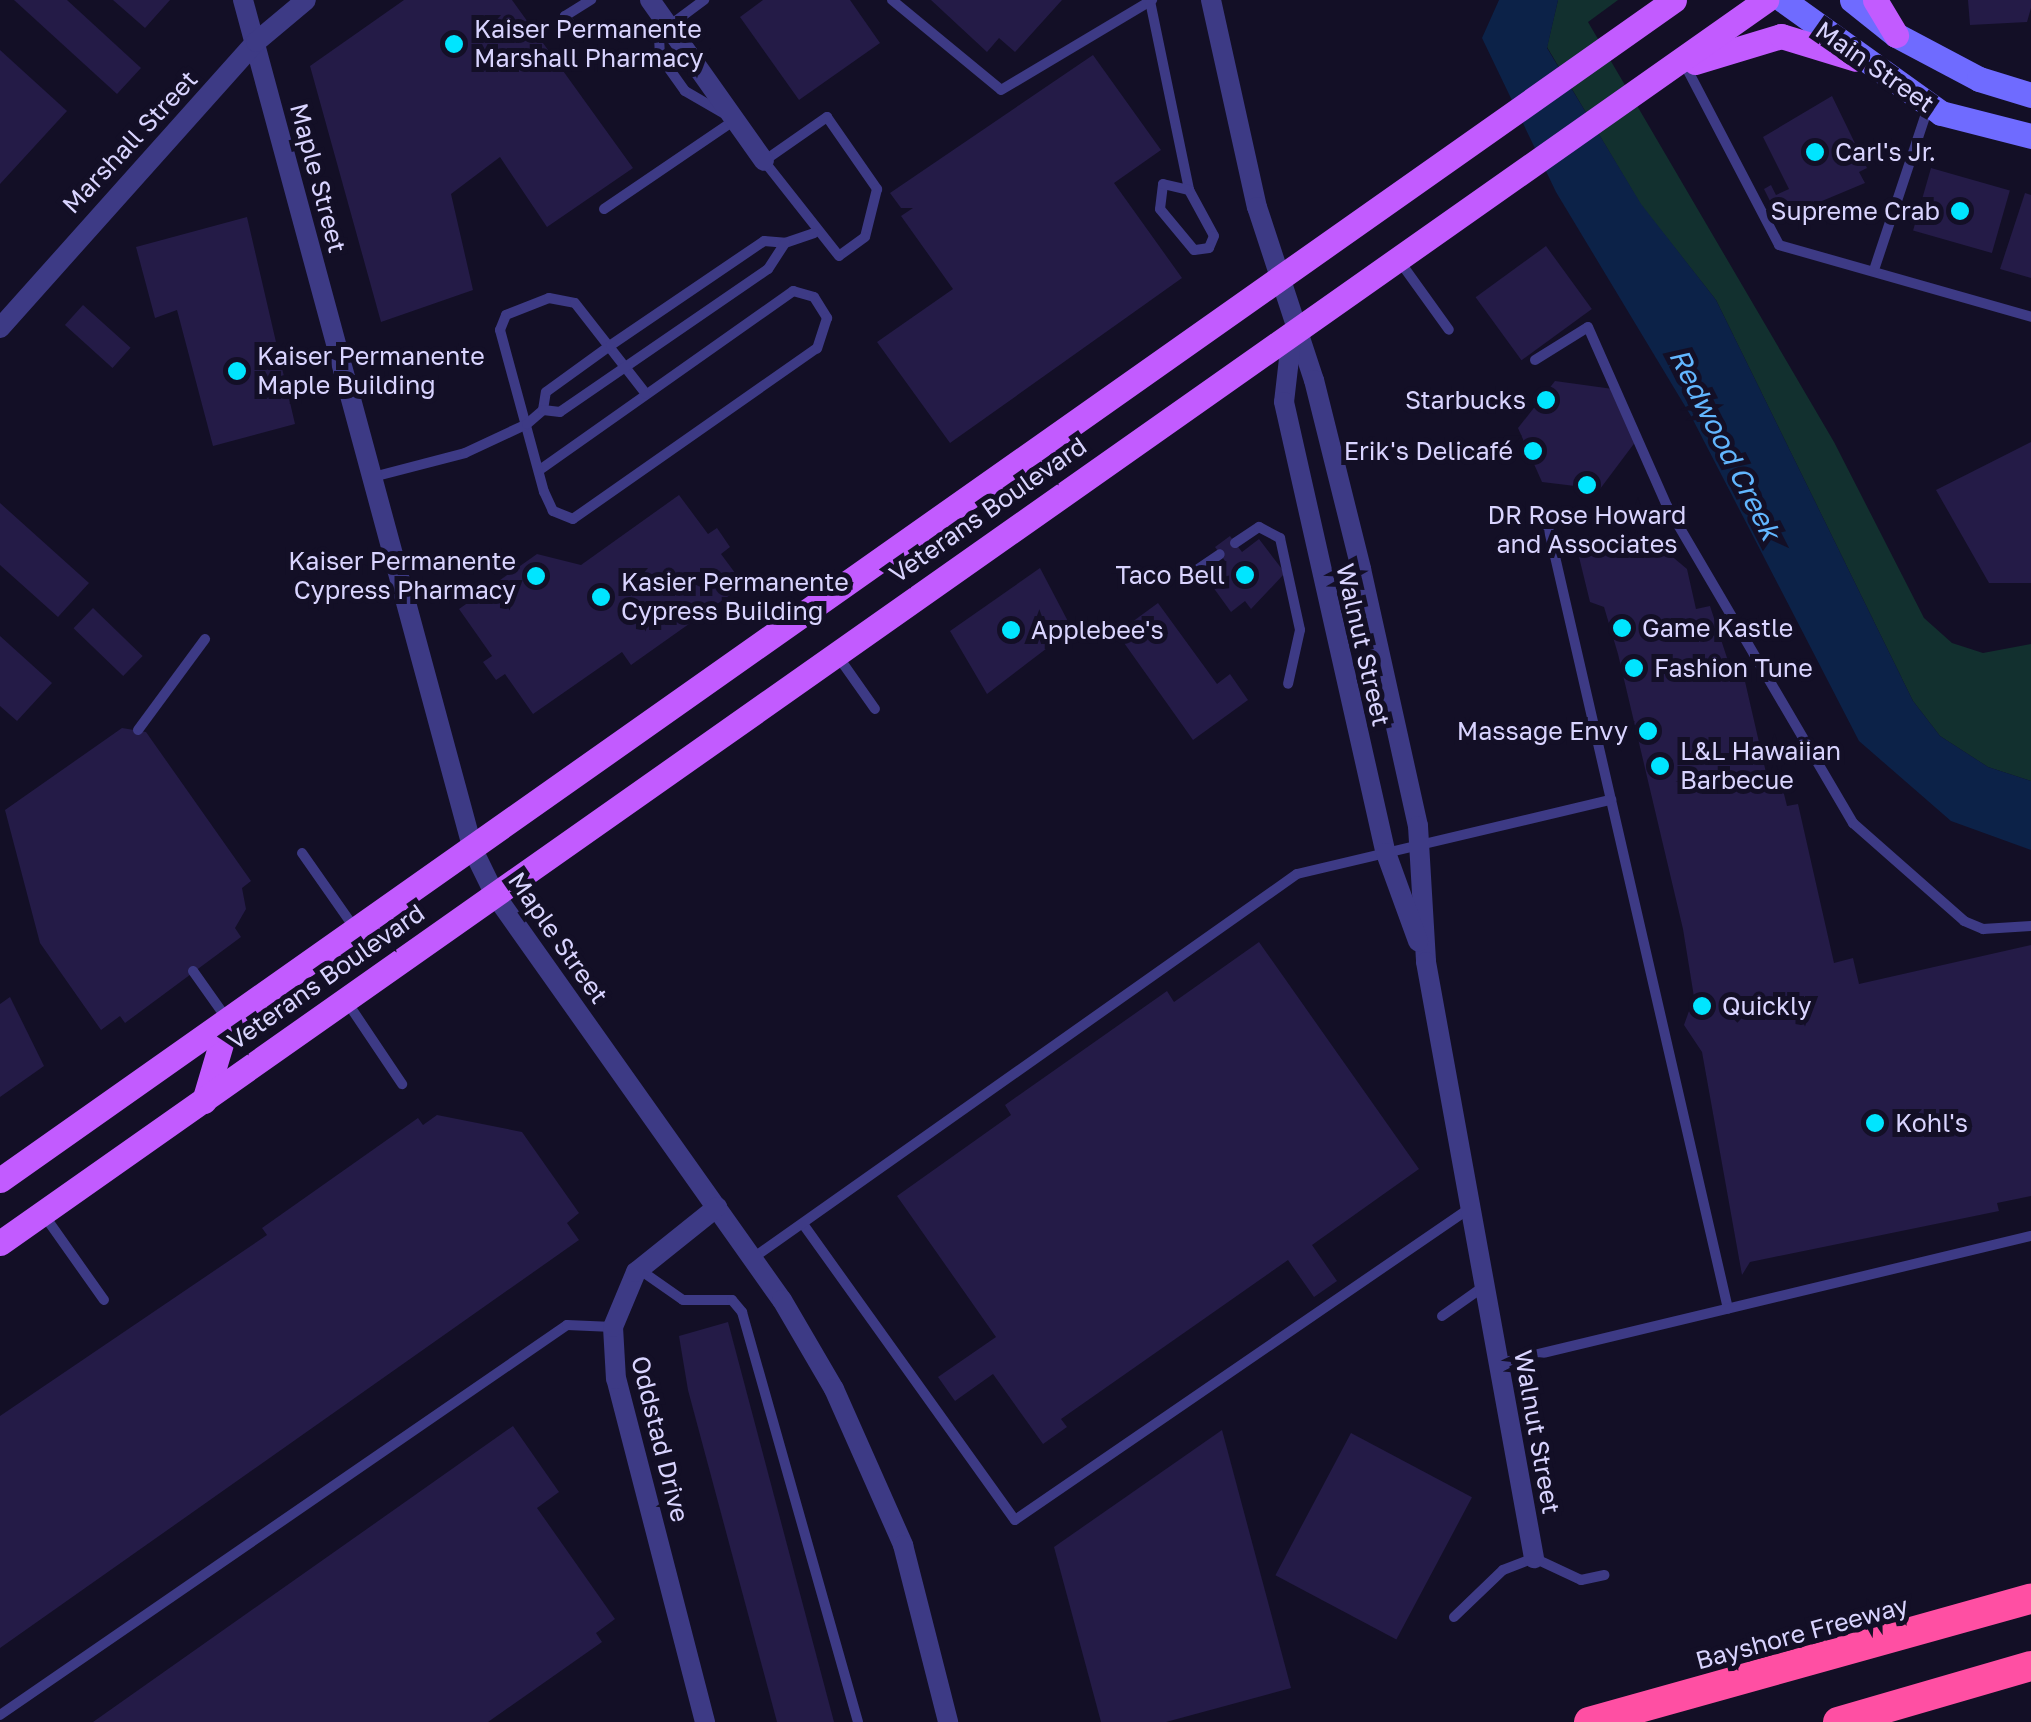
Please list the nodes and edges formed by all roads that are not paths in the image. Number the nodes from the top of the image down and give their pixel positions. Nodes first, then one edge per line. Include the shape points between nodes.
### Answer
1 (243, 0) edge
2 (306, 0) edge
3 (590, 0) edge
4 (704, 0) edge
5 (892, 0) edge
6 (1152, 0) edge
7 (1212, 0) edge
8 (1648, 0) edge
9 (1674, 0) edge
10 (1766, 0) edge
11 (1782, 0) edge
12 (1852, 0) edge
13 (1875, 0) edge
14 (659, 13) edge
15 (1896, 35) junction
16 (1622, 36) junction
17 (580, 38) dead end
18 (256, 42) junction
19 (1856, 59) junction
20 (1686, 66) junction
21 (1657, 74) junction
22 (2031, 95) edge
23 (1929, 105) junction
24 (736, 120) junction
25 (2031, 136) edge
26 (764, 161) junction
27 (1188, 190) junction
28 (604, 209) dead end
29 (814, 233) junction
30 (785, 243) junction
31 (1398, 258) junction
32 (1874, 270) junction
33 (1278, 284) junction
34 (2031, 317) edge
35 (0, 328) edge
36 (1448, 330) dead end
37 (1292, 332) junction
38 (611, 344) junction
39 (1535, 360) dead end
40 (626, 367) junction
41 (646, 394) junction
42 (543, 410) junction
43 (527, 424) junction
44 (540, 469) junction
45 (372, 477) junction
46 (1548, 526) dead end
47 (1235, 543) dead end
48 (1220, 554) dead end
49 (1185, 578) dead end
50 (205, 639) dead end
51 (836, 654) junction
52 (1288, 684) dead end
53 (875, 709) dead end
54 (138, 730) dead end
55 (1611, 800) junction
56 (1419, 845) junction
57 (473, 850) junction
58 (302, 853) dead end
59 (1386, 853) junction
60 (495, 895) junction
61 (2031, 926) edge
62 (357, 931) junction
63 (1426, 962) junction
64 (192, 971) dead end
65 (345, 1000) junction
66 (228, 1020) junction
67 (402, 1084) dead end
68 (204, 1101) junction
69 (0, 1180) edge
70 (717, 1207) junction
71 (1470, 1208) junction
72 (42, 1213) junction
73 (803, 1224) junction
74 (2031, 1236) edge
75 (0, 1243) edge
76 (753, 1258) junction
77 (640, 1270) junction
78 (1483, 1287) junction
79 (104, 1300) dead end
80 (1728, 1308) junction
81 (1442, 1316) dead end
82 (613, 1328) junction
83 (1501, 1364) junction
84 (1534, 1558) junction
85 (1604, 1575) dead end
86 (2031, 1599) edge
87 (1454, 1618) dead end
88 (2031, 1666) edge
89 (0, 1714) edge
90 (705, 1722) edge
91 (858, 1722) edge
92 (948, 1722) edge
93 (1589, 1722) edge
94 (1838, 1722) edge

1 - 18 street, Maple Street
2 - 18 street, Marshall Street
3 - 17 lane via 565,16
4 - 14 lane
5 - 6 lane via 1001,90
6 - 27 lane
7 - 33 street, Walnut Street
8 - 16 main road
9 - 16 main road, Veterans Boulevard
10 - 21 main road, Veterans Boulevard
11 - 19 street, Main Street
12 - 15 street, Main Street
13 - 15 main road
14 - 24 street
15 - 22 street, Main Street via 1979,78
16 - 33 main road, Veterans Boulevard
18 - 35 street, Marshall Street
18 - 45 street, Maple Street
19 - 20 main road via 1781,36
19 - 23 street, Main Street
20 - 21 main road
20 - 32 lane via 1779,244
21 - 31 main road, Veterans Boulevard
23 - 25 street, Main Street
23 - 32 lane
24 - 26 street
24 - 28 lane
26 - 29 lane
26 - 29 lane via 827,117 877,189 865,238 838,256
27 - 27 lane via 1163,184 1160,209 1194,250 1209,248 1210,222
29 - 30 lane
30 - 38 lane via 764,241
30 - 40 lane via 779,262
31 - 36 lane
31 - 37 main road, Veterans Boulevard
32 - 34 lane
33 - 37 street, Walnut Street
33 - 57 main road, Veterans Boulevard
37 - 51 main road, Veterans Boulevard
37 - 56 street, Walnut Street via 1314,380 1362,569
37 - 59 street, Walnut Street via 1284,402
38 - 40 lane
38 - 42 lane via 546,392
38 - 43 lane via 562,298 506,315 500,330
39 - 61 lane via 1588,327 1667,506 1853,824 1964,921 1984,930
40 - 41 lane
40 - 42 lane via 560,412
41 - 44 lane
41 - 44 lane via 792,292 814,297 827,318 817,348 573,519 552,511
42 - 43 lane
43 - 44 lane
43 - 45 lane via 465,454
45 - 57 street, Maple Street
46 - 55 lane
47 - 52 lane via 1258,527 1280,538 1300,630
48 - 49 lane
50 - 54 lane
51 - 53 lane
51 - 60 main road, Veterans Boulevard
55 - 56 lane
55 - 80 lane
56 - 59 lane
56 - 63 street, Walnut Street
57 - 60 street, Maple Street
57 - 62 main road, Veterans Boulevard
58 - 62 lane
59 - 63 street, Walnut Street
59 - 73 lane via 1297,874
60 - 65 main road, Veterans Boulevard
60 - 70 street, Maple Street
62 - 66 main road, Veterans Boulevard
63 - 71 street, Walnut Street
64 - 66 lane
65 - 67 lane
65 - 68 main road, Veterans Boulevard
66 - 68 main road
66 - 69 main road, Veterans Boulevard
68 - 72 main road, Veterans Boulevard
70 - 76 street, Maple Street
70 - 77 street, Oddstad Drive
71 - 73 lane via 1015,1520
71 - 78 street, Walnut Street
72 - 75 main road, Veterans Boulevard
72 - 79 lane
73 - 76 lane
74 - 80 lane
76 - 92 street, Maple Street via 808,1342 874,1472 912,1574
77 - 82 street, Oddstad Drive
77 - 91 lane via 683,1300 732,1300 742,1312
78 - 81 lane
78 - 83 street, Walnut Street
80 - 83 lane
82 - 89 lane via 567,1325
82 - 90 street, Oddstad Drive via 616,1379
83 - 84 street, Walnut Street
84 - 85 lane via 1582,1580
84 - 87 lane via 1504,1570
86 - 93 highway, Bayshore Freeway
88 - 94 highway

